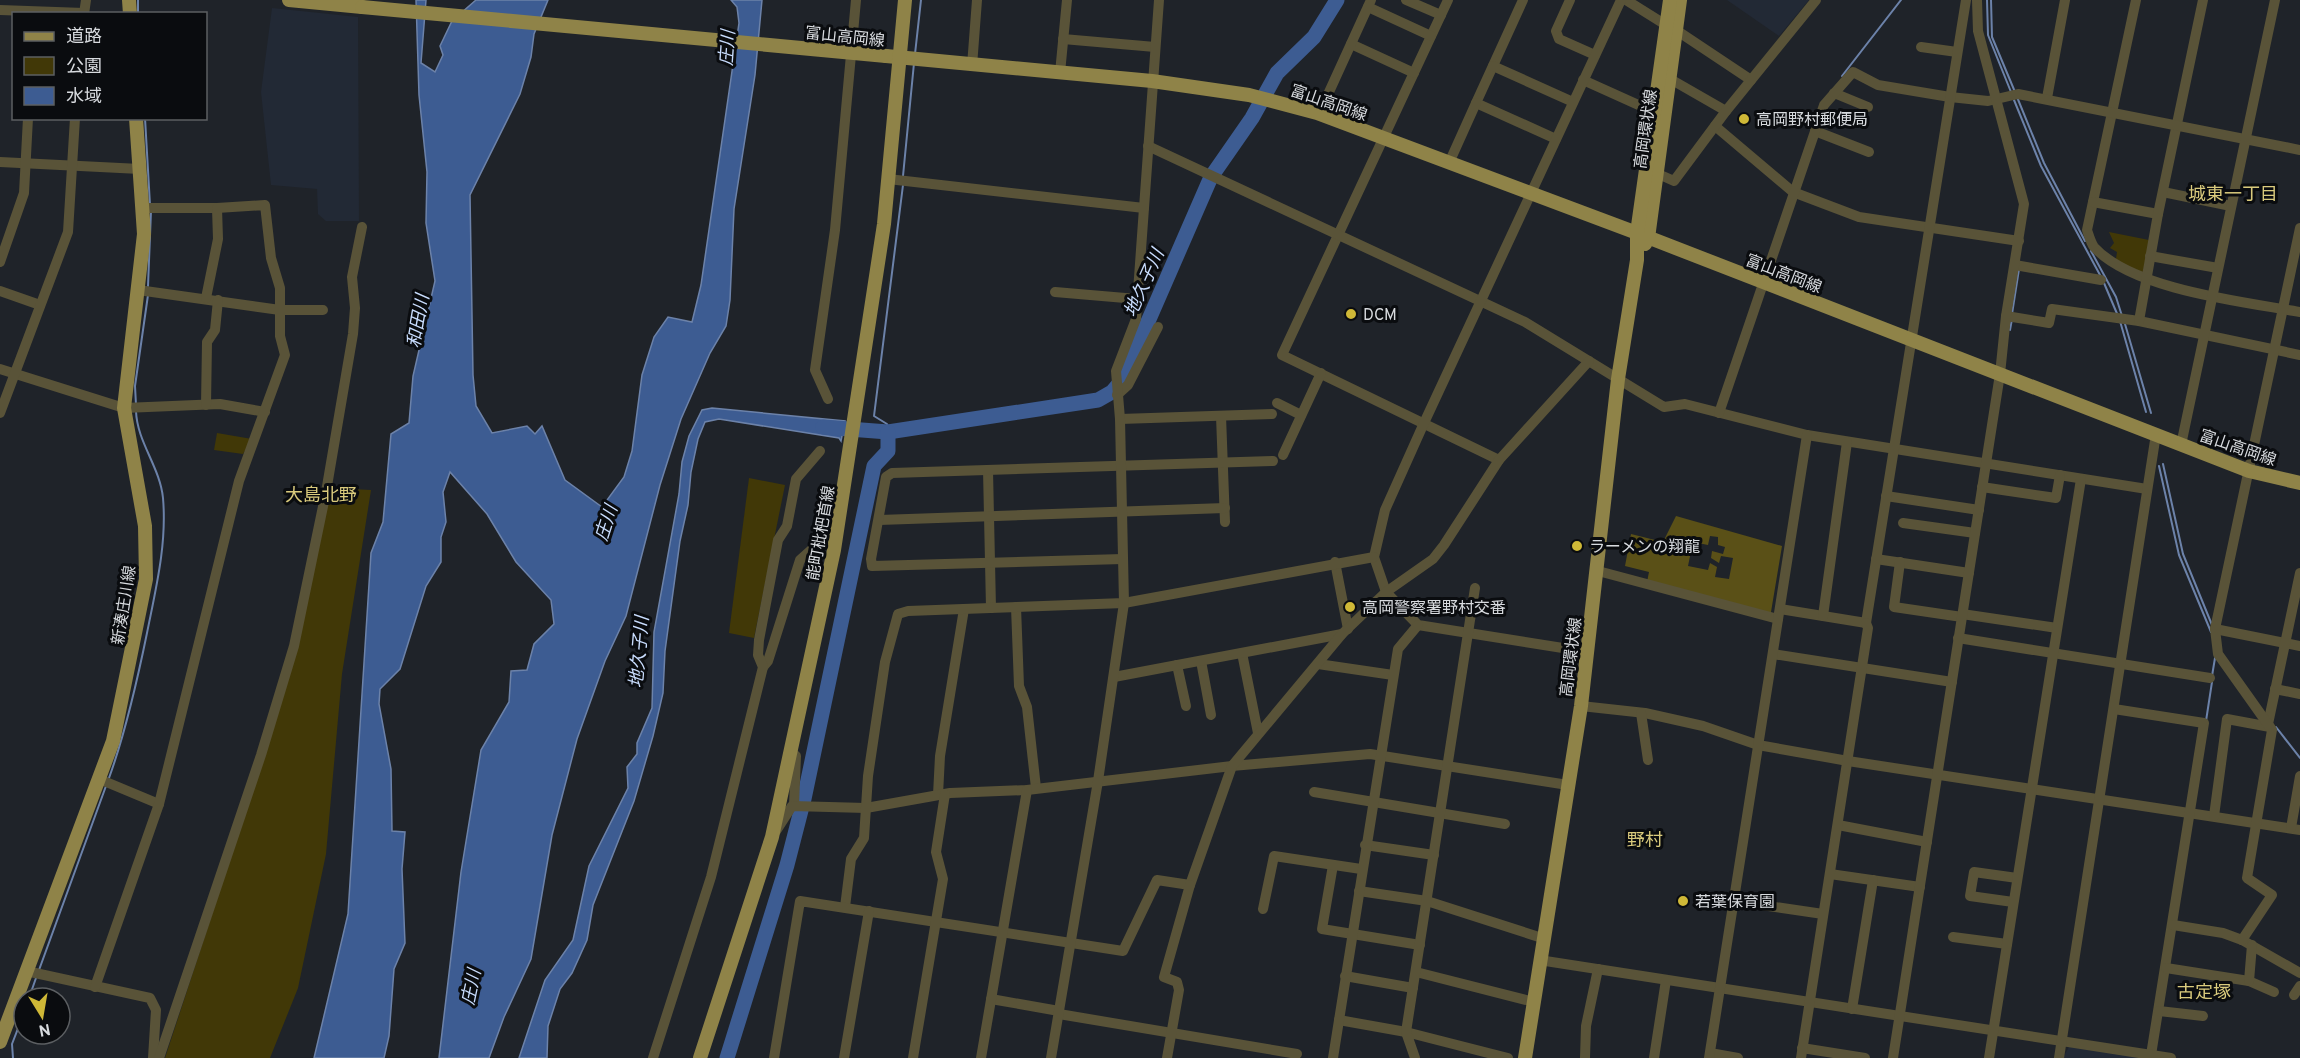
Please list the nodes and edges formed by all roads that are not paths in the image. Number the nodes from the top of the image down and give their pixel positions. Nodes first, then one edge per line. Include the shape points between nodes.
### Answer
1 (289, 0) edge
2 (856, 0) edge
3 (905, 0) edge
4 (977, 0) edge
5 (1067, 0) edge
6 (1159, 0) edge
7 (1406, 0) edge
8 (1448, 0) edge
9 (1523, 0) edge
10 (1570, 0) edge
11 (1621, 0) edge
12 (1626, 0) edge
13 (1670, 0) edge
14 (1680, 0) edge
15 (1816, 0) edge
16 (1966, 0) edge
17 (1977, 0) edge
18 (2065, 0) edge
19 (2136, 0) edge
20 (2203, 0) edge
21 (2275, 0) edge
22 (1370, 4) edge
23 (0, 10) edge
24 (21, 12) edge
25 (1441, 15) junction
26 (1671, 28) junction
27 (1431, 36) junction
28 (1064, 39) junction
29 (1351, 44) junction
30 (1155, 47) junction
31 (1921, 47) dead end
32 (1957, 52) junction
33 (1595, 55) junction
34 (910, 59) junction
35 (972, 66) junction
36 (1493, 66) junction
37 (1060, 73) junction
38 (1414, 73) junction
39 (1664, 76) junction
40 (1583, 80) junction
41 (1751, 80) junction
42 (1152, 81) junction
43 (1834, 93) junction
44 (1950, 97) junction
45 (2005, 97) junction
46 (2047, 98) junction
47 (1573, 102) junction
48 (1476, 103) junction
49 (1868, 107) dead end
50 (1726, 111) junction
51 (1654, 112) junction
52 (2112, 112) junction
53 (1319, 114) junction
54 (28, 120) edge
55 (75, 120) edge
56 (136, 120) edge
57 (2178, 125) junction
58 (1715, 126) junction
59 (1815, 131) junction
60 (1383, 138) junction
61 (1556, 139) junction
62 (2245, 139) junction
63 (1148, 146) junction
64 (2300, 150) edge
65 (1869, 152) dead end
66 (0, 162) edge
67 (1449, 163) junction
68 (26, 164) junction
69 (71, 167) junction
70 (140, 169) junction
71 (1656, 173) junction
72 (899, 180) junction
73 (1790, 191) junction
74 (2163, 192) junction
75 (1530, 194) junction
76 (2093, 202) junction
77 (2231, 206) junction
78 (143, 208) junction
79 (217, 208) junction
80 (1144, 208) junction
81 (2158, 214) junction
82 (362, 227) dead end
83 (1930, 228) junction
84 (2300, 228) edge
85 (1338, 235) junction
86 (1643, 235) junction
87 (2019, 241) junction
88 (2150, 256) junction
89 (0, 262) edge
90 (2015, 265) junction
91 (2218, 268) junction
92 (2146, 279) junction
93 (2101, 280) dead end
94 (1763, 283) junction
95 (138, 290) junction
96 (0, 291) edge
97 (1054, 291) dead end
98 (2212, 295) junction
99 (206, 298) junction
100 (1137, 299) junction
101 (218, 300) junction
102 (1481, 301) junction
103 (40, 305) junction
104 (2282, 309) junction
105 (280, 310) junction
106 (323, 310) dead end
107 (2300, 312) edge
108 (2010, 317) junction
109 (2139, 321) junction
110 (1158, 327) dead end
111 (2204, 336) junction
112 (1911, 340) junction
113 (2274, 350) junction
114 (2300, 355) edge
115 (1589, 361) junction
116 (0, 369) edge
117 (1321, 373) junction
118 (13, 374) junction
119 (2000, 374) junction
120 (1618, 379) junction
121 (1117, 394) junction
122 (828, 399) dead end
123 (1277, 403) dead end
124 (206, 405) junction
125 (124, 408) junction
126 (265, 412) junction
127 (0, 413) edge
128 (1719, 413) junction
129 (1272, 414) dead end
130 (1301, 415) junction
131 (1221, 416) junction
132 (1120, 419) junction
133 (1424, 423) junction
134 (2156, 434) junction
135 (1807, 435) junction
136 (1847, 442) junction
137 (2181, 445) junction
138 (1894, 448) junction
139 (820, 451) dead end
140 (1499, 460) junction
141 (1224, 463) junction
142 (1986, 463) junction
143 (1122, 466) junction
144 (988, 470) junction
145 (2249, 471) junction
146 (2060, 475) junction
147 (2081, 479) junction
148 (2300, 483) edge
149 (1982, 487) junction
150 (2147, 489) junction
151 (843, 495) junction
152 (1886, 496) junction
153 (1225, 508) junction
154 (1979, 510) junction
155 (1122, 511) junction
156 (990, 516) junction
157 (879, 520) junction
158 (1225, 522) dead end
159 (1903, 523) dead end
160 (1975, 533) junction
161 (1374, 557) junction
162 (1124, 559) junction
163 (1876, 559) junction
164 (990, 562) junction
165 (1335, 562) junction
166 (1900, 562) junction
167 (1598, 571) junction
168 (1969, 573) junction
169 (2300, 573) edge
170 (1475, 588) dead end
171 (1386, 592) junction
172 (1124, 603) junction
173 (991, 608) junction
174 (1016, 608) junction
175 (964, 609) junction
176 (1779, 614) junction
177 (1823, 616) junction
178 (1962, 616) junction
179 (1866, 623) junction
180 (1419, 625) junction
181 (2057, 628) junction
182 (1345, 631) junction
183 (1469, 634) junction
184 (2216, 634) junction
185 (1958, 638) junction
186 (2285, 643) junction
187 (2300, 646) edge
188 (1588, 652) junction
189 (1242, 653) junction
190 (1773, 654) junction
191 (2053, 654) junction
192 (1201, 661) junction
193 (2121, 662) junction
194 (1318, 664) junction
195 (1178, 665) junction
196 (763, 667) junction
197 (1862, 668) junction
198 (1393, 675) junction
199 (1114, 677) junction
200 (2210, 678) dead end
201 (1952, 682) junction
202 (2275, 689) junction
203 (2300, 694) edge
204 (1186, 706) dead end
205 (1581, 706) junction
206 (2114, 709) junction
207 (1641, 713) junction
208 (1211, 715) dead end
209 (2269, 725) junction
210 (1258, 733) junction
211 (1758, 745) junction
212 (791, 752) junction
213 (1380, 754) junction
214 (1648, 760) dead end
215 (1848, 761) junction
216 (1232, 766) junction
217 (1448, 766) junction
218 (1937, 774) junction
219 (2300, 776) edge
220 (99, 779) junction
221 (1098, 781) junction
222 (1568, 785) junction
223 (2031, 788) junction
224 (1032, 789) junction
225 (1314, 792) dead end
226 (941, 794) junction
227 (2100, 799) junction
228 (1372, 801) junction
229 (159, 804) junction
230 (794, 805) junction
231 (866, 808) junction
232 (2190, 812) junction
233 (1441, 813) junction
234 (2214, 816) junction
235 (2257, 823) junction
236 (1505, 824) dead end
237 (1838, 825) junction
238 (2296, 829) edge
239 (772, 837) junction
240 (1927, 842) junction
241 (1365, 845) junction
242 (1434, 855) junction
243 (1333, 865) junction
244 (1361, 869) junction
245 (1830, 874) junction
246 (2017, 878) junction
247 (1873, 880) junction
248 (1190, 885) junction
249 (1920, 887) junction
250 (1359, 891) junction
251 (1734, 900) junction
252 (1427, 901) junction
253 (2013, 902) junction
254 (845, 907) junction
255 (1263, 909) dead end
256 (869, 911) junction
257 (1823, 914) junction
258 (936, 921) junction
259 (2173, 925) junction
260 (1003, 932) junction
261 (1352, 934) junction
262 (1953, 936) dead end
263 (1542, 938) junction
264 (1070, 943) junction
265 (2247, 943) junction
266 (2007, 944) junction
267 (1420, 945) junction
268 (1539, 960) junction
269 (2166, 968) junction
270 (1598, 969) junction
271 (26, 971) junction
272 (1416, 972) junction
273 (2300, 973) edge
274 (1345, 976) junction
275 (1666, 980) junction
276 (2249, 981) junction
277 (95, 987) junction
278 (1413, 988) junction
279 (1720, 988) junction
280 (2274, 992) dead end
281 (991, 999) junction
282 (1534, 1002) junction
283 (1810, 1003) junction
284 (1852, 1009) junction
285 (2159, 1011) junction
286 (1059, 1012) junction
287 (1899, 1016) junction
288 (2203, 1016) dead end
289 (1339, 1020) junction
290 (1406, 1032) junction
291 (1993, 1032) junction
292 (1172, 1033) junction
293 (2062, 1040) junction
294 (0, 1042) edge
295 (1801, 1053) edge
296 (1297, 1054) dead end
297 (2151, 1055) junction
298 (1710, 1056) edge
299 (153, 1058) edge
300 (159, 1058) edge
301 (653, 1058) edge
302 (700, 1058) edge
303 (774, 1058) edge
304 (844, 1058) edge
305 (913, 1058) edge
306 (981, 1058) edge
307 (1051, 1058) edge
308 (1167, 1058) edge
309 (1333, 1058) edge
310 (1415, 1058) edge
311 (1508, 1058) edge
312 (1526, 1058) edge
313 (1585, 1058) edge
314 (1654, 1058) edge
315 (1738, 1058) edge
316 (1865, 1058) edge
317 (1893, 1058) edge
318 (1989, 1058) edge
319 (2059, 1058) edge
320 (2171, 1058) edge

1 - 34 main road, 富山高岡線, bridge
2 - 122 street via 835,230 815,370
3 - 34 main road, 能町枇杷首線
4 - 35 street
5 - 28 street
6 - 30 street
7 - 25 street
8 - 25 street
9 - 36 street
10 - 33 street via 1556,32 1559,39
11 - 33 street
12 - 26 street
13 - 26 main road, 高岡環状線
14 - 26 main road, 高岡環状線
15 - 41 street
16 - 32 street
17 - 45 street via 1978,31
18 - 46 street
19 - 52 street
20 - 57 street
21 - 62 street
22 - 27 street
22 - 29 street
23 - 24 street
25 - 27 street
26 - 39 main road, 高岡環状線
26 - 41 street
27 - 38 street
28 - 30 street
28 - 37 street
29 - 38 street
29 - 53 street
30 - 42 street
31 - 32 street
32 - 44 street
33 - 40 street
34 - 35 main road, 富山高岡線
34 - 72 main road, 能町枇杷首線
35 - 37 main road, 富山高岡線
36 - 47 street
36 - 48 street
37 - 42 main road, 富山高岡線
38 - 60 street
39 - 50 street
39 - 51 main road, 高岡環状線
39 - 71 main road, 高岡環状線
40 - 47 street
40 - 51 street
41 - 50 street
42 - 53 main road, 富山高岡線 via 1249,95
42 - 63 street
43 - 44 street via 1853,72 1878,85
43 - 49 street
43 - 59 street via 1824,105
44 - 45 street
44 - 83 street
45 - 46 street
45 - 87 street via 2024,204
46 - 52 street
47 - 61 street
48 - 61 street
48 - 67 street
50 - 58 street
51 - 86 main road, 高岡環状線
52 - 57 street
52 - 76 street
53 - 60 main road, 富山高岡線
54 - 68 street
55 - 69 street
56 - 70 main road, 新湊庄川線
57 - 62 street
57 - 74 street
58 - 71 street via 1674,181
58 - 73 street
59 - 65 street
59 - 73 street
60 - 67 main road, 富山高岡線
60 - 85 street
61 - 75 street
62 - 64 street
62 - 77 street
63 - 80 street
63 - 85 street
66 - 68 street
67 - 75 main road, 富山高岡線
68 - 69 street
68 - 89 street via 24,193
69 - 70 street
69 - 103 street via 68,232
70 - 78 main road, 新湊庄川線
71 - 86 main road, 高岡環状線
72 - 80 street
72 - 151 main road, 能町枇杷首線
73 - 83 street via 1859,217
73 - 94 street
74 - 77 street
74 - 81 street
75 - 86 main road, 富山高岡線
75 - 102 street
76 - 81 street
76 - 92 street via 2087,230 2093,247
77 - 91 street
78 - 79 street
78 - 95 main road, 新湊庄川線
79 - 99 street via 218,239
79 - 105 street via 265,206 270,258 280,288
80 - 100 street
81 - 88 street
82 - 300 street via 352,278 353,334 294,646
83 - 87 street
83 - 112 street
84 - 104 street
85 - 102 street
85 - 117 street via 1282,355
86 - 94 main road, 富山高岡線
86 - 120 main road, 高岡環状線
87 - 90 street
88 - 91 street
88 - 92 street
90 - 93 street
90 - 108 street
91 - 98 street
92 - 98 street
92 - 109 street
94 - 112 main road, 富山高岡線
94 - 128 street
95 - 99 street
95 - 125 main road, 新湊庄川線
96 - 103 street
97 - 100 street
98 - 104 street
98 - 111 street
99 - 101 street
100 - 121 street via 1136,319 1116,370
101 - 105 street
101 - 124 street via 215,330 207,342
102 - 115 street via 1525,322
102 - 133 street
103 - 118 street
104 - 107 street
104 - 113 street
105 - 106 street
105 - 126 street via 285,355
108 - 109 street via 2049,322 2052,309
108 - 119 street
109 - 111 street
110 - 121 street via 1128,385
111 - 113 street
111 - 137 street
112 - 119 main road, 富山高岡線
112 - 138 street
113 - 114 street
113 - 145 street
115 - 120 street
115 - 140 street
116 - 118 street
117 - 130 street
117 - 133 street
118 - 125 street
118 - 127 street
119 - 134 main road, 富山高岡線
119 - 142 street
120 - 128 street via 1664,407 1686,404
120 - 167 main road, 高岡環状線
121 - 132 street
123 - 130 street
124 - 125 street
124 - 126 street
125 - 220 main road, 新湊庄川線 via 145,526 146,579 122,701
126 - 229 street via 239,481
128 - 135 street
129 - 131 street
130 - 141 street via 1278,458
131 - 132 street
131 - 141 street
132 - 143 street
133 - 140 street
133 - 161 street via 1385,510
134 - 137 main road, 富山高岡線
134 - 150 street
135 - 136 street
135 - 176 street
136 - 138 street
136 - 177 street
137 - 145 main road, 富山高岡線
138 - 142 street
138 - 152 street
139 - 196 street via 796,479 787,526 778,540 759,640 758,655
140 - 171 street via 1433,559
141 - 143 street
141 - 153 street
142 - 146 street
142 - 149 street
143 - 144 street
143 - 155 street
144 - 156 street
144 - 157 street via 892,473 886,477
145 - 148 main road, 富山高岡線
145 - 184 street
146 - 147 street
146 - 149 street via 2056,498
147 - 150 street
147 - 181 street
149 - 154 street
150 - 193 street
151 - 196 street via 832,503 819,543 800,560
151 - 212 main road, 能町枇杷首線
152 - 154 street
152 - 163 street
153 - 155 street
153 - 158 street
154 - 160 street
155 - 156 street
155 - 162 street
156 - 157 street
156 - 164 street
157 - 164 street via 872,566
159 - 160 street
160 - 168 street
161 - 165 street
161 - 171 street
162 - 164 street
162 - 172 street
163 - 166 street
163 - 179 street
164 - 173 street
165 - 172 street
165 - 182 street
166 - 168 street
166 - 178 street via 1894,607
167 - 176 street
167 - 188 main road, 高岡環状線
168 - 178 street
169 - 186 street
170 - 183 street
171 - 180 street
171 - 182 street
172 - 174 street
172 - 199 street
173 - 174 street
173 - 175 street
174 - 224 street via 1019,686 1027,707
175 - 226 street via 940,756
175 - 231 street via 898,614 885,662
176 - 177 street
176 - 190 street
177 - 179 street
178 - 181 street
178 - 185 street
179 - 197 street
180 - 183 street
180 - 198 street via 1398,649
181 - 191 street
182 - 189 street
182 - 194 street
183 - 188 street
183 - 217 street
184 - 186 street
184 - 209 street via 2218,654
185 - 191 street
185 - 201 street
186 - 187 street
186 - 202 street
188 - 205 main road, 高岡環状線
189 - 192 street
189 - 210 street
190 - 197 street
190 - 211 street
191 - 193 street
191 - 223 street
192 - 195 street
192 - 208 street
193 - 200 street
193 - 206 street
194 - 198 street
194 - 210 street
195 - 199 street
195 - 204 street
196 - 301 street via 711,877
197 - 201 street
197 - 215 street
198 - 213 street
199 - 221 street
201 - 218 street
202 - 203 street
202 - 209 street
205 - 207 street
205 - 222 main road, 高岡環状線
206 - 227 street
206 - 232 street via 2204,723
207 - 211 street via 1703,726
207 - 214 street
209 - 234 street via 2227,719
209 - 235 street via 2272,730
210 - 216 street
211 - 215 street
211 - 251 street
212 - 230 street via 796,756
212 - 239 main road, 能町枇杷首線
213 - 216 street
213 - 217 street
213 - 228 street
215 - 218 street
215 - 237 street
216 - 221 street
216 - 248 street
217 - 222 street
217 - 233 street
218 - 223 street
218 - 240 street
219 - 238 street
220 - 229 street
220 - 271 main road, 新湊庄川線
221 - 224 street
221 - 264 street
222 - 263 main road, 高岡環状線
223 - 227 street
223 - 246 street
224 - 226 street
224 - 260 street
225 - 228 street
226 - 231 street
226 - 258 street via 936,852 943,879
227 - 232 street
227 - 293 street
228 - 233 street
228 - 241 street
229 - 277 street
230 - 231 street
230 - 239 street
231 - 254 street via 864,838 851,859
232 - 234 street
232 - 259 street
233 - 236 street
233 - 242 street
234 - 235 street
235 - 238 street
235 - 265 street via 2247,878 2272,895
237 - 240 street
237 - 245 street
239 - 302 main road, 能町枇杷首線
240 - 249 street
241 - 242 street
241 - 244 street
242 - 252 street
243 - 244 street
243 - 255 street via 1274,856
243 - 261 street via 1322,929
244 - 250 street
245 - 247 street
245 - 257 street
246 - 253 street
246 - 253 street via 1974,872 1970,896
247 - 249 street
247 - 284 street
248 - 264 street via 1158,879 1123,951
248 - 292 street via 1164,977 1177,982 1179,990
249 - 287 street
250 - 252 street
250 - 261 street
251 - 257 street
251 - 279 street
252 - 263 street
252 - 267 street
253 - 266 street
254 - 256 street
254 - 303 street via 800,901
256 - 258 street
256 - 304 street
257 - 283 street
258 - 260 street
258 - 305 street
259 - 265 street via 2223,933
259 - 269 street
260 - 264 street
260 - 281 street
261 - 267 street
261 - 274 street
262 - 266 street
263 - 268 main road, 高岡環状線
264 - 286 street
265 - 273 street
265 - 276 street
266 - 291 street
267 - 272 street
268 - 270 street
268 - 282 main road, 高岡環状線
269 - 276 street
269 - 285 street
270 - 275 street
270 - 313 street via 1586,1026
271 - 277 street
271 - 294 main road, 新湊庄川線
272 - 278 street
272 - 282 street
274 - 278 street
274 - 289 street
275 - 279 street
275 - 314 street
276 - 280 street
277 - 299 street via 150,998 156,1010
278 - 290 street
279 - 283 street
279 - 298 street
281 - 286 street
281 - 306 street
282 - 312 main road, 高岡環状線
283 - 284 street
283 - 295 street
284 - 287 street
285 - 288 street
285 - 297 street
286 - 292 street
286 - 307 street
287 - 291 street
287 - 317 street
289 - 290 street
289 - 309 street
290 - 310 street
290 - 311 street
291 - 293 street
291 - 318 street
292 - 296 street
292 - 308 street
293 - 297 street
293 - 319 street
295 - 316 street
297 - 320 street
298 - 315 street

